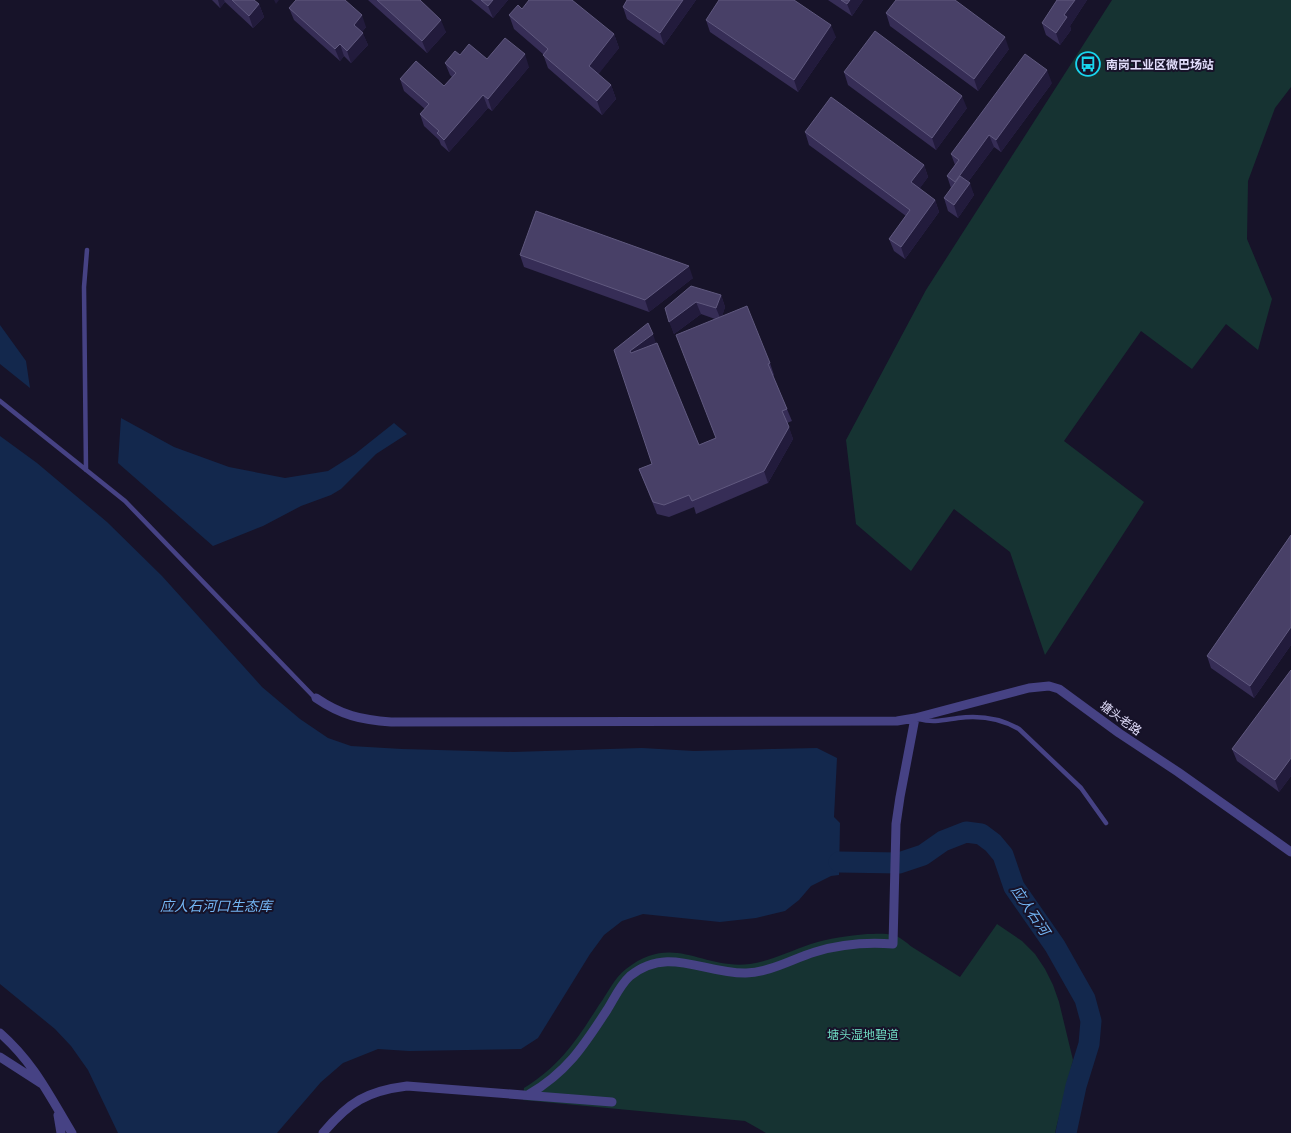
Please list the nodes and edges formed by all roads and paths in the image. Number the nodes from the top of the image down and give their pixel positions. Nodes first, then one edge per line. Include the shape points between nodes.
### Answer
1 (87, 250) dead end
2 (0, 402) edge
3 (86, 470) junction
4 (316, 698) joint
5 (916, 718) junction
6 (1106, 823) dead end
7 (1291, 852) edge
8 (0, 1033) edge
9 (0, 1057) edge
10 (44, 1085) junction
11 (528, 1095) junction
12 (612, 1102) dead end
13 (56, 1107) junction
14 (62, 1133) edge
15 (72, 1133) edge
16 (323, 1133) edge

1 - 3 lane via 84,287
2 - 3 lane
3 - 4 lane via 125,501
4 - 5 street, 塘头老路 via 351,716 391,722 897,721
5 - 6 lane via 942,722 958,718 989,718 1019,729 1081,788
5 - 7 street, 塘头老路 via 1029,688 1049,686 1060,689
5 - 11 street via 896,824 894,944 834,947 748,973 723,972 670,961 642,968 620,988 571,1061 554,1078
8 - 10 street via 15,1046
9 - 10 street
10 - 13 street
11 - 12 street
11 - 16 street via 407,1086 385,1089 364,1096 346,1108
13 - 14 street
13 - 15 street

